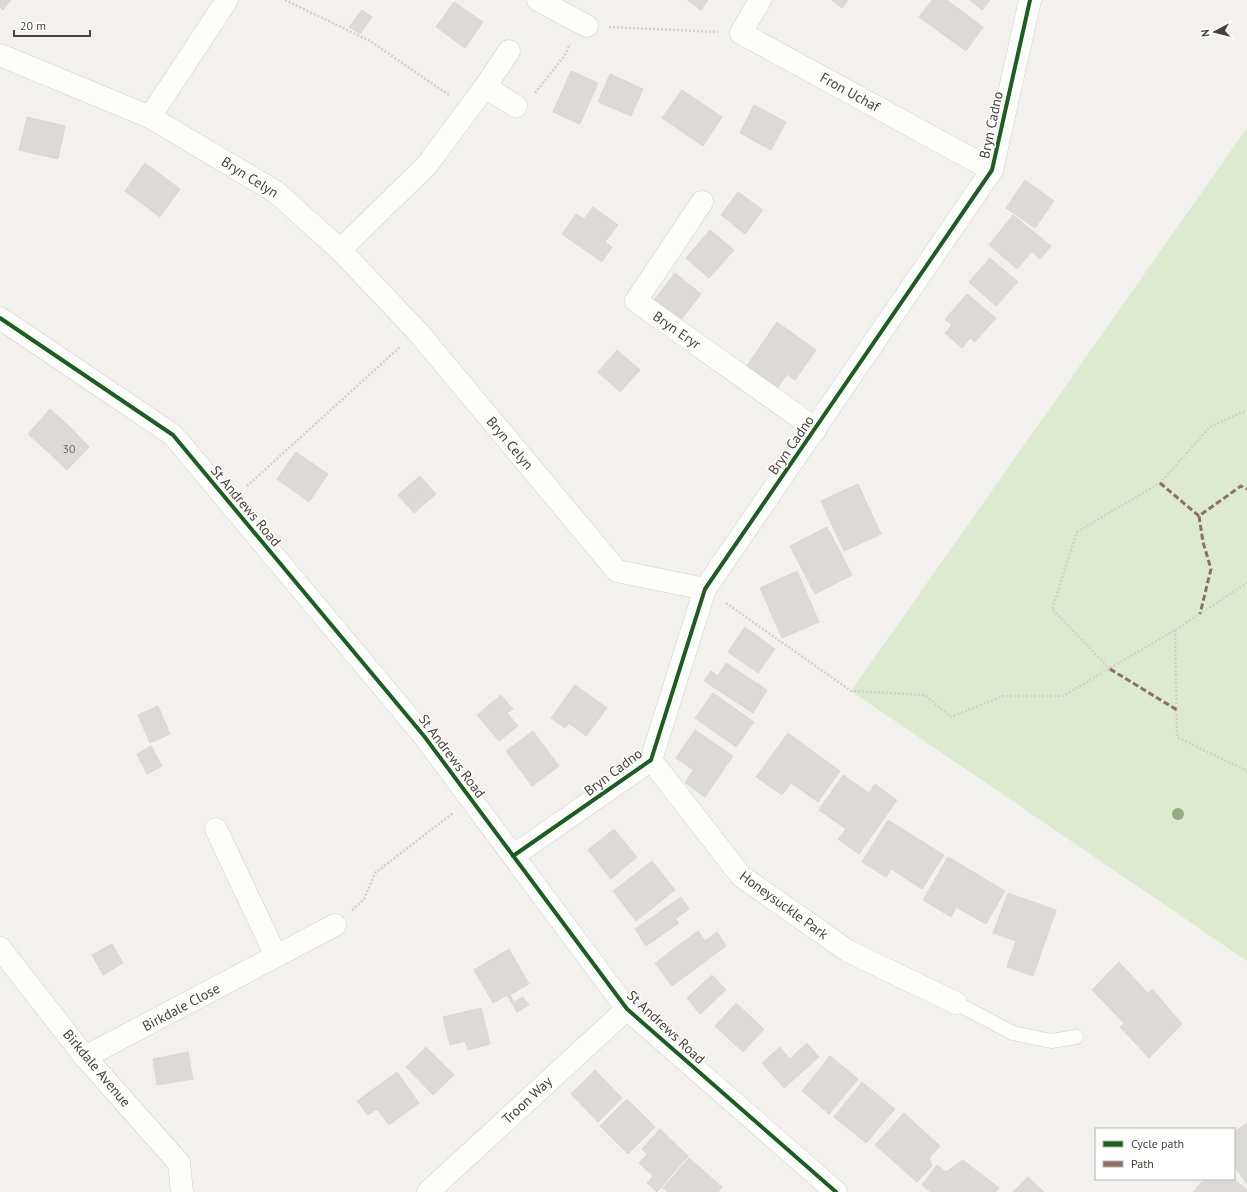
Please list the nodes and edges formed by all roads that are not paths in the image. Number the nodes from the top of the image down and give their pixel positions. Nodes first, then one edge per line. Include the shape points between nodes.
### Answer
1 (227, 0) edge
2 (538, 0) edge
3 (760, 0) edge
4 (1030, 0) edge
5 (584, 25) road end
6 (509, 51) dead end
7 (0, 54) edge
8 (485, 87) junction
9 (516, 106) road end
10 (150, 117) junction
11 (992, 170) junction
12 (702, 202) dead end
13 (340, 250) junction
14 (0, 318) edge
15 (816, 429) junction
16 (705, 589) junction
17 (650, 760) junction
18 (216, 829) dead end
19 (513, 856) junction
20 (334, 924) road end
21 (0, 948) edge
22 (276, 956) junction
23 (956, 1003) joint
24 (627, 1009) junction
25 (1076, 1038) dead end
26 (85, 1057) junction
27 (182, 1192) edge
28 (428, 1192) edge
29 (836, 1192) edge

1 - 10 street
2 - 5 street
3 - 11 street, Fron Uchaf via 741,33
4 - 11 street, Bryn Cadno
6 - 8 street
7 - 10 street, Bryn Celyn
8 - 9 street
8 - 13 street via 427,165
10 - 13 street, Bryn Celyn via 276,192
11 - 15 street, Bryn Cadno
12 - 15 street, Bryn Eryr via 636,301
13 - 16 street, Bryn Celyn via 417,332 617,571
14 - 19 street, St Andrews Road via 173,435 424,736
15 - 16 street, Bryn Cadno
16 - 17 street, Bryn Cadno
17 - 19 street, Bryn Cadno
17 - 23 street, Honeysuckle Park via 741,876 848,951
18 - 22 street
19 - 24 street, St Andrews Road
20 - 22 street, Birkdale Close
21 - 26 street, Birkdale Avenue
22 - 26 street, Birkdale Close
23 - 25 lane via 1013,1033 1051,1041
24 - 28 street, Troon Way
24 - 29 street, St Andrews Road
26 - 27 street, Birkdale Avenue via 179,1163

